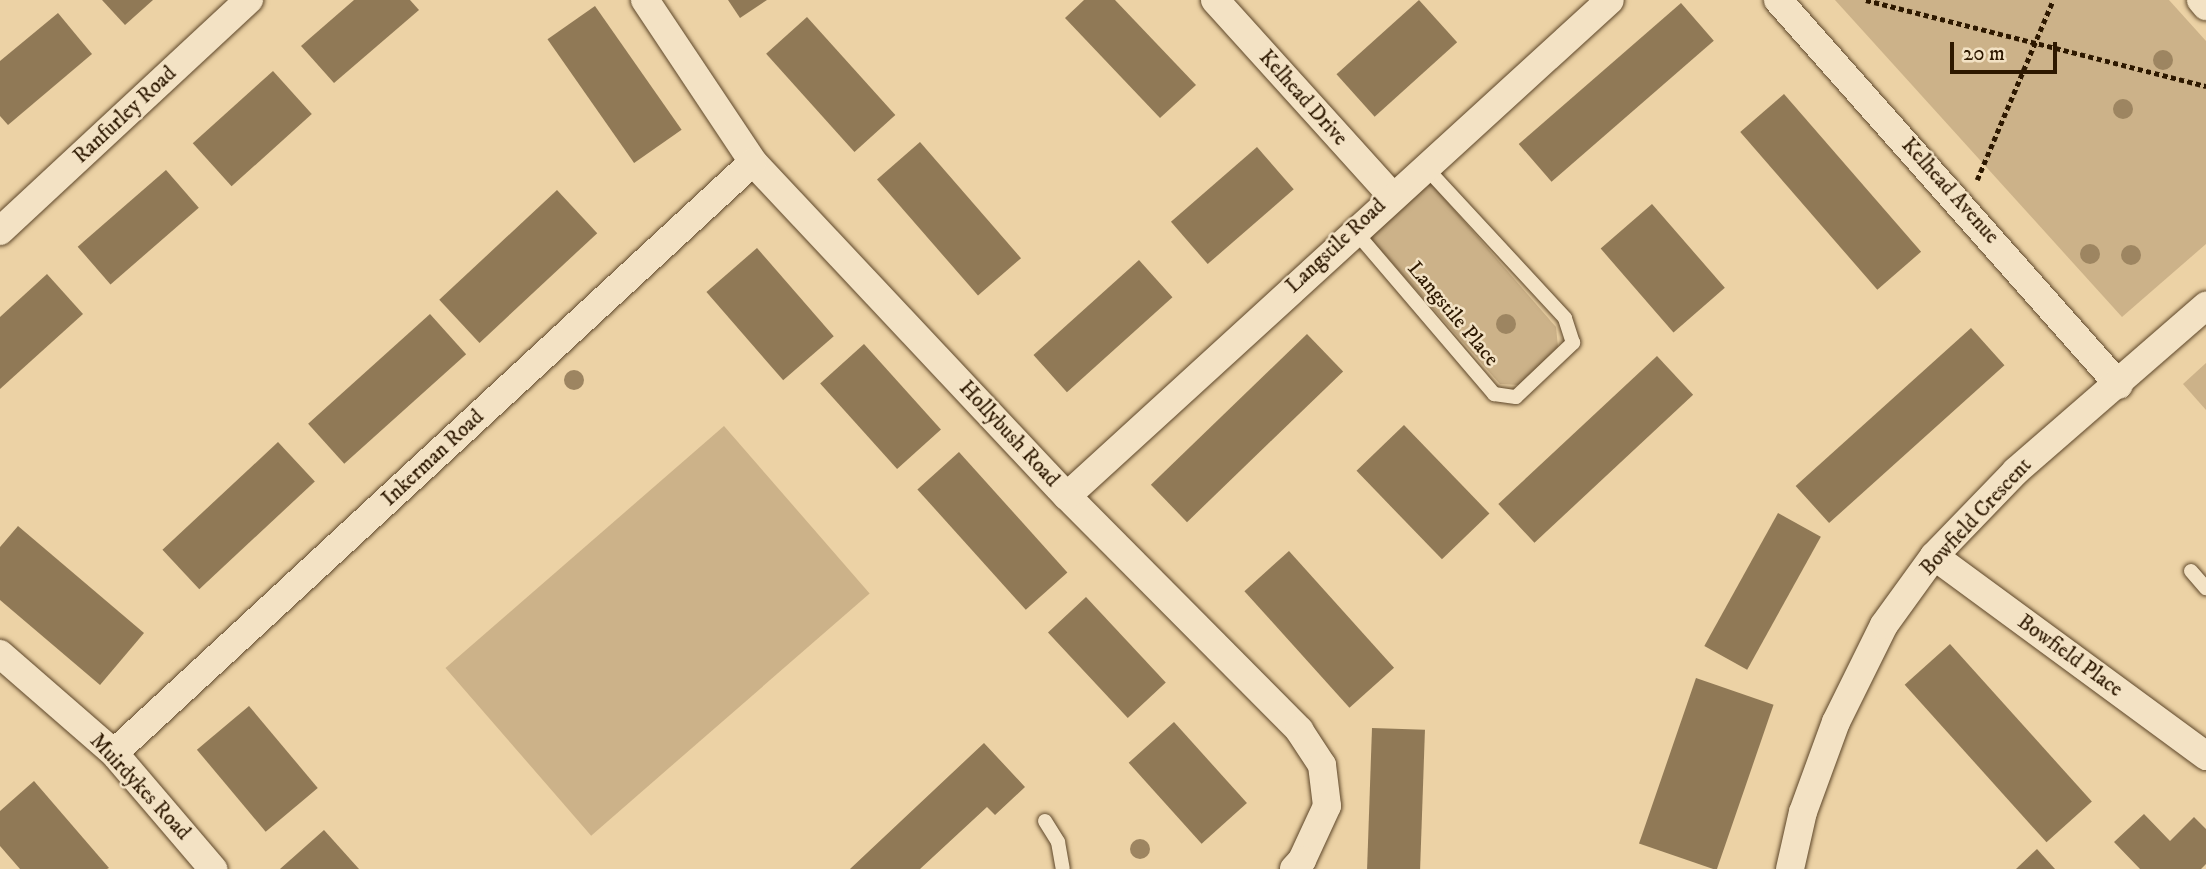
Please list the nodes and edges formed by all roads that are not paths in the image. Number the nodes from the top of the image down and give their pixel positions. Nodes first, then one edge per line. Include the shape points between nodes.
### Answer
1 (249, 0) edge
2 (645, 0) edge
3 (1215, 0) edge
4 (1610, 0) edge
5 (1778, 0) edge
6 (2201, 0) edge
7 (2206, 6) edge
8 (753, 162) junction
9 (1424, 166) junction
10 (1391, 195) junction
11 (1354, 230) junction
12 (0, 231) edge
13 (2206, 306) edge
14 (2119, 385) junction
15 (1067, 496) junction
16 (1934, 556) junction
17 (2191, 571) dead end
18 (2206, 588) edge
19 (0, 653) edge
20 (2205, 752) edge
21 (114, 753) junction
22 (1045, 821) dead end
23 (213, 869) edge
24 (1063, 869) edge
25 (1294, 869) edge
26 (1790, 869) edge

1 - 12 street, Ranfurley Road
2 - 8 street, Hollybush Road
3 - 10 street, Kelhead Drive
4 - 9 street, Langstile Road
5 - 14 street, Kelhead Avenue
6 - 7 street
8 - 15 street, Hollybush Road
8 - 21 street, Inkerman Road
9 - 10 street, Langstile Road
9 - 11 lane, Langstile Place via 1565,318 1573,343 1516,397 1494,394
10 - 11 street, Langstile Road
11 - 15 street, Langstile Road
13 - 14 street, Bowfield Crescent
14 - 16 street, Bowfield Crescent via 2016,471
15 - 25 street, Hollybush Road via 1299,730 1322,765 1326,806
16 - 20 street, Bowfield Place
16 - 26 street, Bowfield Crescent via 1885,625 1836,722 1803,812
17 - 18 lane
19 - 21 street, Muirdykes Road
21 - 23 street, Muirdykes Road
22 - 24 lane via 1058,842

